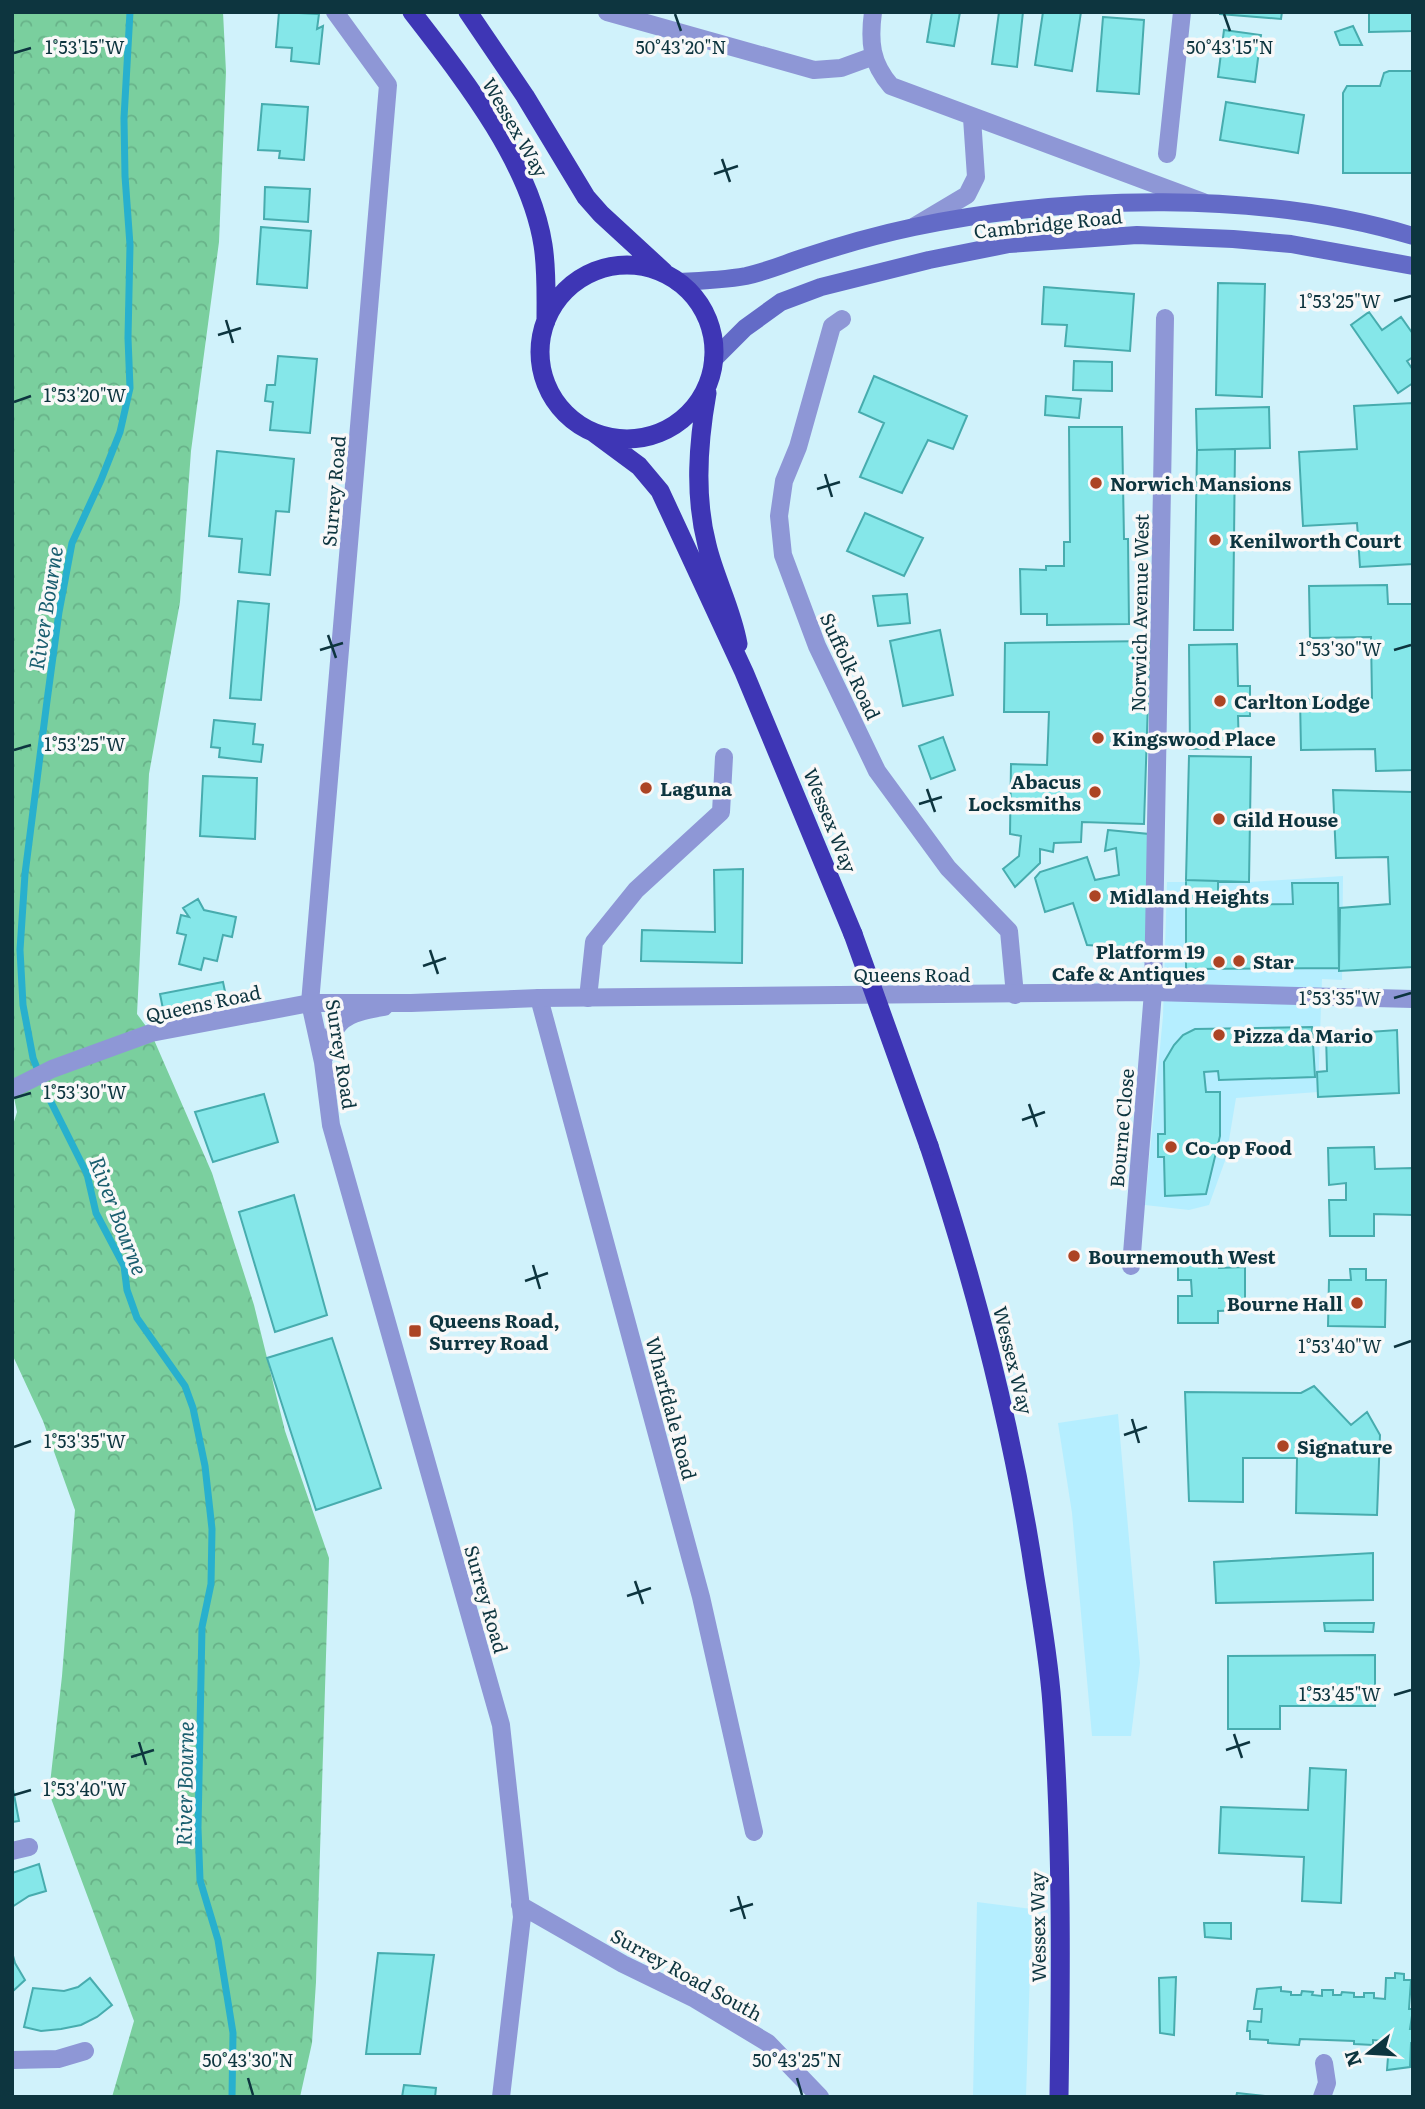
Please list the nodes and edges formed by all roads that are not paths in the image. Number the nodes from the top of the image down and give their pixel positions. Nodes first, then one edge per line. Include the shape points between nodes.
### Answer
1 (335, 12) edge
2 (412, 12) edge
3 (468, 12) edge
4 (607, 12) edge
5 (873, 12) edge
6 (1182, 12) edge
7 (874, 57) junction
8 (972, 118) junction
9 (1167, 154) dead end
10 (1210, 204) junction
11 (913, 227) junction
12 (1413, 236) edge
13 (1413, 265) edge
14 (673, 279) junction
15 (1166, 318) dead end
16 (842, 319) dead end
17 (546, 322) junction
18 (713, 360) junction
19 (709, 382) junction
20 (593, 432) junction
21 (744, 672) junction
22 (724, 757) dead end
23 (1153, 992) junction
24 (1015, 995) junction
25 (539, 998) junction
26 (588, 998) junction
27 (1413, 999) edge
28 (310, 1003) junction
29 (411, 1003) junction
30 (323, 1062) junction
31 (12, 1089) edge
32 (1131, 1266) dead end
33 (754, 1832) dead end
34 (520, 1905) junction
35 (85, 2051) dead end
36 (12, 2060) edge
37 (1324, 2063) dead end
38 (501, 2097) edge
39 (820, 2097) edge
40 (1059, 2097) edge
41 (1322, 2097) edge

1 - 28 street, Surrey Road via 388,85
2 - 17 highway, Wessex Way via 472,93 525,184 543,245
3 - 14 highway, Wessex Way via 586,197
4 - 7 street via 814,70 841,68
5 - 7 street
6 - 9 street
7 - 8 street, Cambridge Road via 891,86
8 - 10 street, Cambridge Road
8 - 11 street via 976,177 967,195
10 - 11 main road, Cambridge Road via 1055,207
10 - 12 main road, Cambridge Road via 1295,210
11 - 14 main road, Cambridge Road via 748,275 714,281
13 - 18 main road, Cambridge Road via 1233,239 1137,235 1009,244 821,287 782,302 745,328
14 - 17 highway via 628,265 597,271 562,295
14 - 18 highway via 691,294 709,325
15 - 23 street, Norwich Avenue West
16 - 24 street, Suffolk Road via 832,326 784,481 779,516 783,555 817,646 877,771 948,868 1009,931
17 - 20 highway via 541,354 548,386 566,414
18 - 19 highway
19 - 20 highway via 688,414 655,435 618,439
19 - 21 highway, Wessex Way via 699,502
20 - 21 highway, Wessex Way via 639,466 660,491
21 - 40 highway, Wessex Way, bridge via 853,934 929,1146 1005,1413 1052,1703 1061,1957
22 - 26 street via 721,812 636,890 594,942
23 - 24 street, Queens Road
23 - 27 street, Queens Road
23 - 32 street, Bourne Close
24 - 26 street, Queens Road
25 - 26 street, Queens Road
25 - 29 street, Queens Road
25 - 33 street, Wharfdale Road via 701,1597
28 - 29 street, Queens Road
28 - 30 street, Surrey Road
28 - 31 street, Queens Road via 151,1033 52,1069
29 - 30 street, Queens Road via 345,1017 331,1035
30 - 34 street, Surrey Road via 331,1125 500,1726
34 - 38 street, Surrey Road
34 - 39 street, Surrey Road South via 768,2043
35 - 36 street via 58,2059
37 - 41 street via 1327,2083

